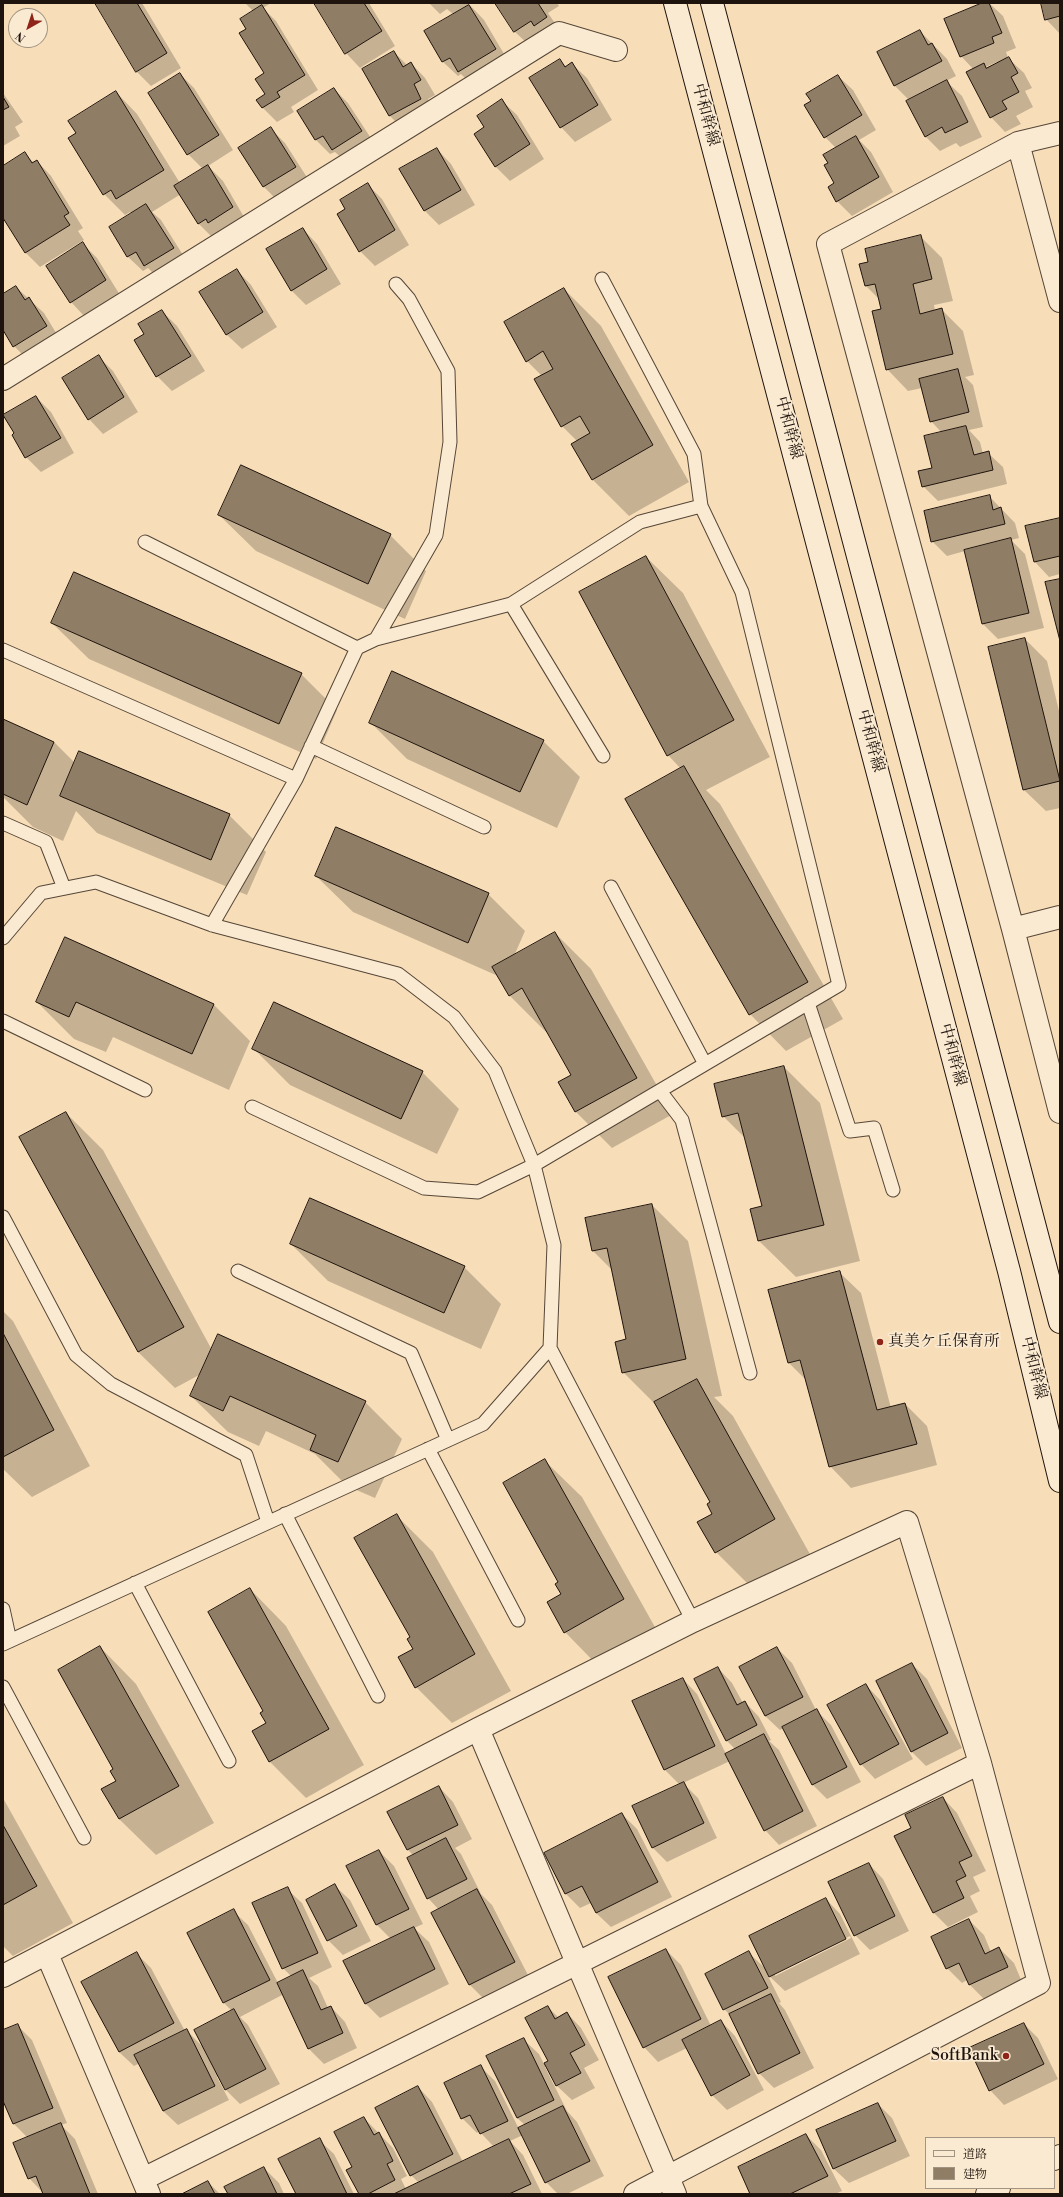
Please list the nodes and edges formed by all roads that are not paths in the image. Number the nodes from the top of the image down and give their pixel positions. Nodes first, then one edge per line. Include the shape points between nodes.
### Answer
1 (676, 3) edge
2 (712, 3) edge
3 (616, 50) dead end
4 (1060, 133) edge
5 (1018, 143) junction
6 (602, 279) dead end
7 (396, 284) dead end
8 (1060, 301) edge
9 (3, 379) edge
10 (701, 506) junction
11 (144, 542) dead end
12 (511, 604) junction
13 (376, 639) junction
14 (357, 648) junction
15 (3, 650) edge
16 (311, 746) junction
17 (603, 756) dead end
18 (296, 779) junction
19 (3, 823) edge
20 (484, 827) dead end
21 (611, 887) dead end
22 (64, 888) junction
23 (1060, 917) edge
24 (212, 925) junction
25 (1013, 929) junction
26 (3, 938) edge
27 (808, 1003) junction
28 (3, 1021) edge
29 (704, 1064) junction
30 (144, 1090) dead end
31 (660, 1091) junction
32 (252, 1107) dead end
33 (1060, 1112) edge
34 (534, 1165) junction
35 (893, 1190) dead end
36 (3, 1217) edge
37 (238, 1271) dead end
38 (1060, 1322) edge
39 (550, 1348) junction
40 (750, 1374) dead end
41 (448, 1440) junction
42 (428, 1448) junction
43 (1060, 1481) edge
44 (285, 1514) junction
45 (268, 1522) junction
46 (135, 1583) junction
47 (3, 1609) edge
48 (518, 1620) dead end
49 (693, 1621) junction
50 (6, 1643) edge
51 (3, 1687) edge
52 (378, 1696) dead end
53 (478, 1729) junction
54 (229, 1761) dead end
55 (980, 1763) junction
56 (84, 1838) dead end
57 (47, 1954) junction
58 (578, 1964) junction
59 (3, 1976) edge
60 (671, 2186) edge
61 (146, 2187) edge
62 (997, 2189) edge
63 (635, 2194) edge
64 (987, 2194) edge

1 - 43 street, 中和幹線 via 1007,1263
2 - 38 street
3 - 9 street via 559,33
4 - 5 street
5 - 8 street
5 - 25 street via 828,244
6 - 10 lane via 694,454
7 - 13 lane via 409,299 448,371 450,442 436,535
10 - 12 lane via 640,522
10 - 27 lane via 742,592 839,984
11 - 14 lane
12 - 13 lane
12 - 17 lane
13 - 14 lane
14 - 16 lane
15 - 18 lane
16 - 18 lane
16 - 20 lane
18 - 24 lane
19 - 22 lane via 46,842
21 - 29 lane
22 - 24 lane via 96,882
22 - 26 lane via 41,893
23 - 25 street
24 - 34 lane via 398,974 454,1017 495,1071
25 - 33 street
27 - 29 lane
27 - 35 lane via 850,1131 874,1128
28 - 30 lane
29 - 31 lane
31 - 34 lane
31 - 40 lane via 682,1120
32 - 34 lane via 424,1188 478,1192
34 - 39 lane via 554,1245
36 - 45 lane via 76,1355 111,1384 246,1456
37 - 41 lane via 411,1354
39 - 41 lane via 482,1424
39 - 49 lane
41 - 42 lane
42 - 44 lane
42 - 48 lane
44 - 45 lane
44 - 52 lane
45 - 46 lane
46 - 50 lane
46 - 54 lane
47 - 50 lane
49 - 53 street
49 - 55 street via 907,1522
51 - 56 lane
53 - 57 street
53 - 58 street
55 - 58 street
55 - 60 street via 1039,1983
57 - 59 street
57 - 61 street
58 - 60 street
58 - 61 street
60 - 63 street
62 - 64 street

